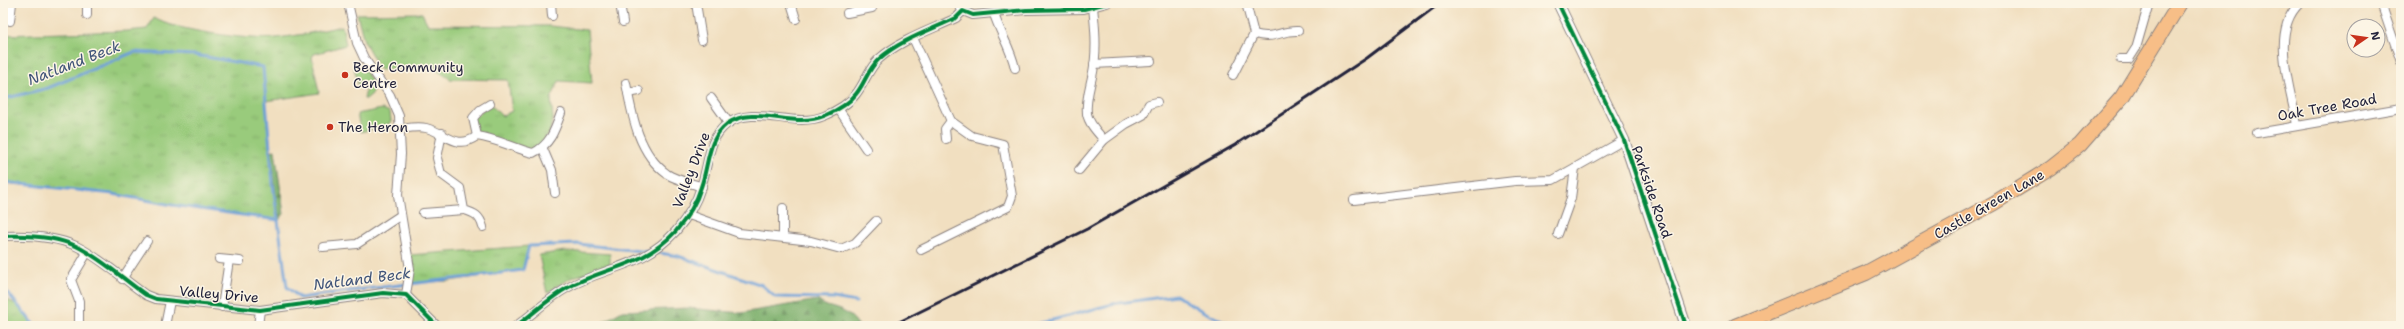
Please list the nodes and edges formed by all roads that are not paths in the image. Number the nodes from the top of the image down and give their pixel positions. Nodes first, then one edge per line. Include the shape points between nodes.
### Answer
1 (12, 3) edge
2 (86, 3) edge
3 (348, 3) edge
4 (551, 3) edge
5 (620, 3) edge
6 (696, 3) edge
7 (791, 3) edge
8 (957, 3) edge
9 (1107, 3) edge
10 (1246, 3) edge
11 (1558, 3) edge
12 (2149, 3) edge
13 (2179, 3) edge
14 (2300, 3) edge
15 (2381, 3) edge
16 (863, 6) edge
17 (1026, 7) edge
18 (1093, 7) junction
19 (872, 8) dead end
20 (963, 11) junction
21 (846, 12) dead end
22 (994, 14) junction
23 (87, 15) dead end
24 (552, 16) dead end
25 (796, 19) dead end
26 (10, 21) dead end
27 (623, 22) dead end
28 (1298, 31) dead end
29 (1254, 34) junction
30 (913, 38) junction
31 (702, 40) dead end
32 (2120, 59) dead end
33 (1152, 61) dead end
34 (2401, 62) edge
35 (1094, 64) junction
36 (1015, 68) dead end
37 (1233, 75) dead end
38 (626, 83) dead end
39 (639, 91) dead end
40 (628, 93) junction
41 (711, 98) dead end
42 (1157, 102) dead end
43 (490, 104) dead end
44 (2401, 108) edge
45 (839, 110) junction
46 (561, 113) dead end
47 (951, 121) junction
48 (729, 123) junction
49 (2297, 125) junction
50 (401, 129) junction
51 (442, 133) junction
52 (2257, 133) dead end
53 (477, 136) junction
54 (946, 139) dead end
55 (1104, 140) junction
56 (1624, 140) junction
57 (543, 149) junction
58 (866, 149) dead end
59 (1574, 168) junction
60 (1078, 170) dead end
61 (702, 187) junction
62 (555, 193) dead end
63 (1354, 200) dead end
64 (783, 208) dead end
65 (464, 210) junction
66 (423, 214) dead end
67 (401, 215) junction
68 (689, 215) junction
69 (876, 221) dead end
70 (483, 227) dead end
71 (1558, 234) dead end
72 (3, 236) edge
73 (783, 237) junction
74 (148, 241) dead end
75 (323, 247) dead end
76 (921, 250) dead end
77 (87, 253) junction
78 (218, 259) dead end
79 (229, 260) junction
80 (240, 261) dead end
81 (122, 279) junction
82 (406, 292) junction
83 (170, 301) junction
84 (222, 308) junction
85 (260, 310) junction
86 (79, 326) edge
87 (165, 326) edge
88 (258, 326) edge
89 (438, 326) edge
90 (516, 326) edge
91 (1686, 326) edge
92 (1735, 326) edge

1 - 26 street
2 - 23 street
3 - 50 street via 357,43 364,58 390,95 399,116
4 - 24 street
5 - 27 street
6 - 31 street
7 - 25 street
8 - 20 street
9 - 18 street
10 - 29 street
11 - 56 street, Parkside Road
12 - 32 street via 2136,48 2129,58
13 - 92 highway, Castle Green Lane via 2122,97 2080,145 2051,168 1994,203 1866,273
14 - 49 street via 2295,7 2284,30 2283,45
15 - 34 street
16 - 19 street
16 - 21 street
17 - 18 street
17 - 22 street
18 - 35 street
20 - 22 street via 973,15
20 - 30 street, Valley Drive via 956,18
22 - 36 street via 1000,32 1012,53
28 - 29 street via 1289,31 1272,37
29 - 37 street
30 - 45 street, Valley Drive via 879,59 870,69 856,94
30 - 47 street
33 - 35 street
35 - 55 street via 1092,83 1086,98 1088,116
38 - 40 street
39 - 40 street
40 - 61 street via 640,140 655,162 668,174
41 - 48 street, Valley Drive
42 - 55 street via 1149,104 1143,115
43 - 53 street via 473,118
44 - 49 street, Oak Tree Road
45 - 48 street, Valley Drive via 807,121 754,116 742,117
45 - 58 street
46 - 57 street via 554,132
47 - 54 street via 946,129
47 - 76 street via 972,136 1003,144 1012,196 1008,207
48 - 61 street, Valley Drive via 713,140
49 - 52 street, Oak Tree Road
50 - 51 street via 424,127
50 - 67 street via 398,195
51 - 53 street via 455,142 468,142
51 - 65 street via 437,158 441,174 460,188
53 - 57 street via 498,139 513,148 533,153
55 - 60 street
56 - 59 street
56 - 91 street, Parkside Road
57 - 62 street via 552,170
59 - 63 street via 1552,180 1514,181
59 - 71 street via 1571,198
61 - 68 street, Valley Drive
64 - 73 street
65 - 66 street
65 - 70 street via 481,218
67 - 75 street via 357,244
67 - 82 street via 410,269
68 - 73 street via 739,233
68 - 90 street, Valley Drive via 674,233 645,255 632,263 566,288
69 - 73 street via 855,243 841,249 811,240
72 - 77 street, Valley Drive via 26,235 68,243
74 - 81 street
77 - 81 street, Valley Drive
77 - 86 street via 71,280 80,301
78 - 79 street
79 - 80 street
79 - 84 street, Valley Drive
81 - 83 street, Valley Drive via 146,295
82 - 85 street, Valley Drive
82 - 89 street
83 - 84 street, Valley Drive
83 - 87 street
84 - 85 street, Valley Drive
85 - 88 street

